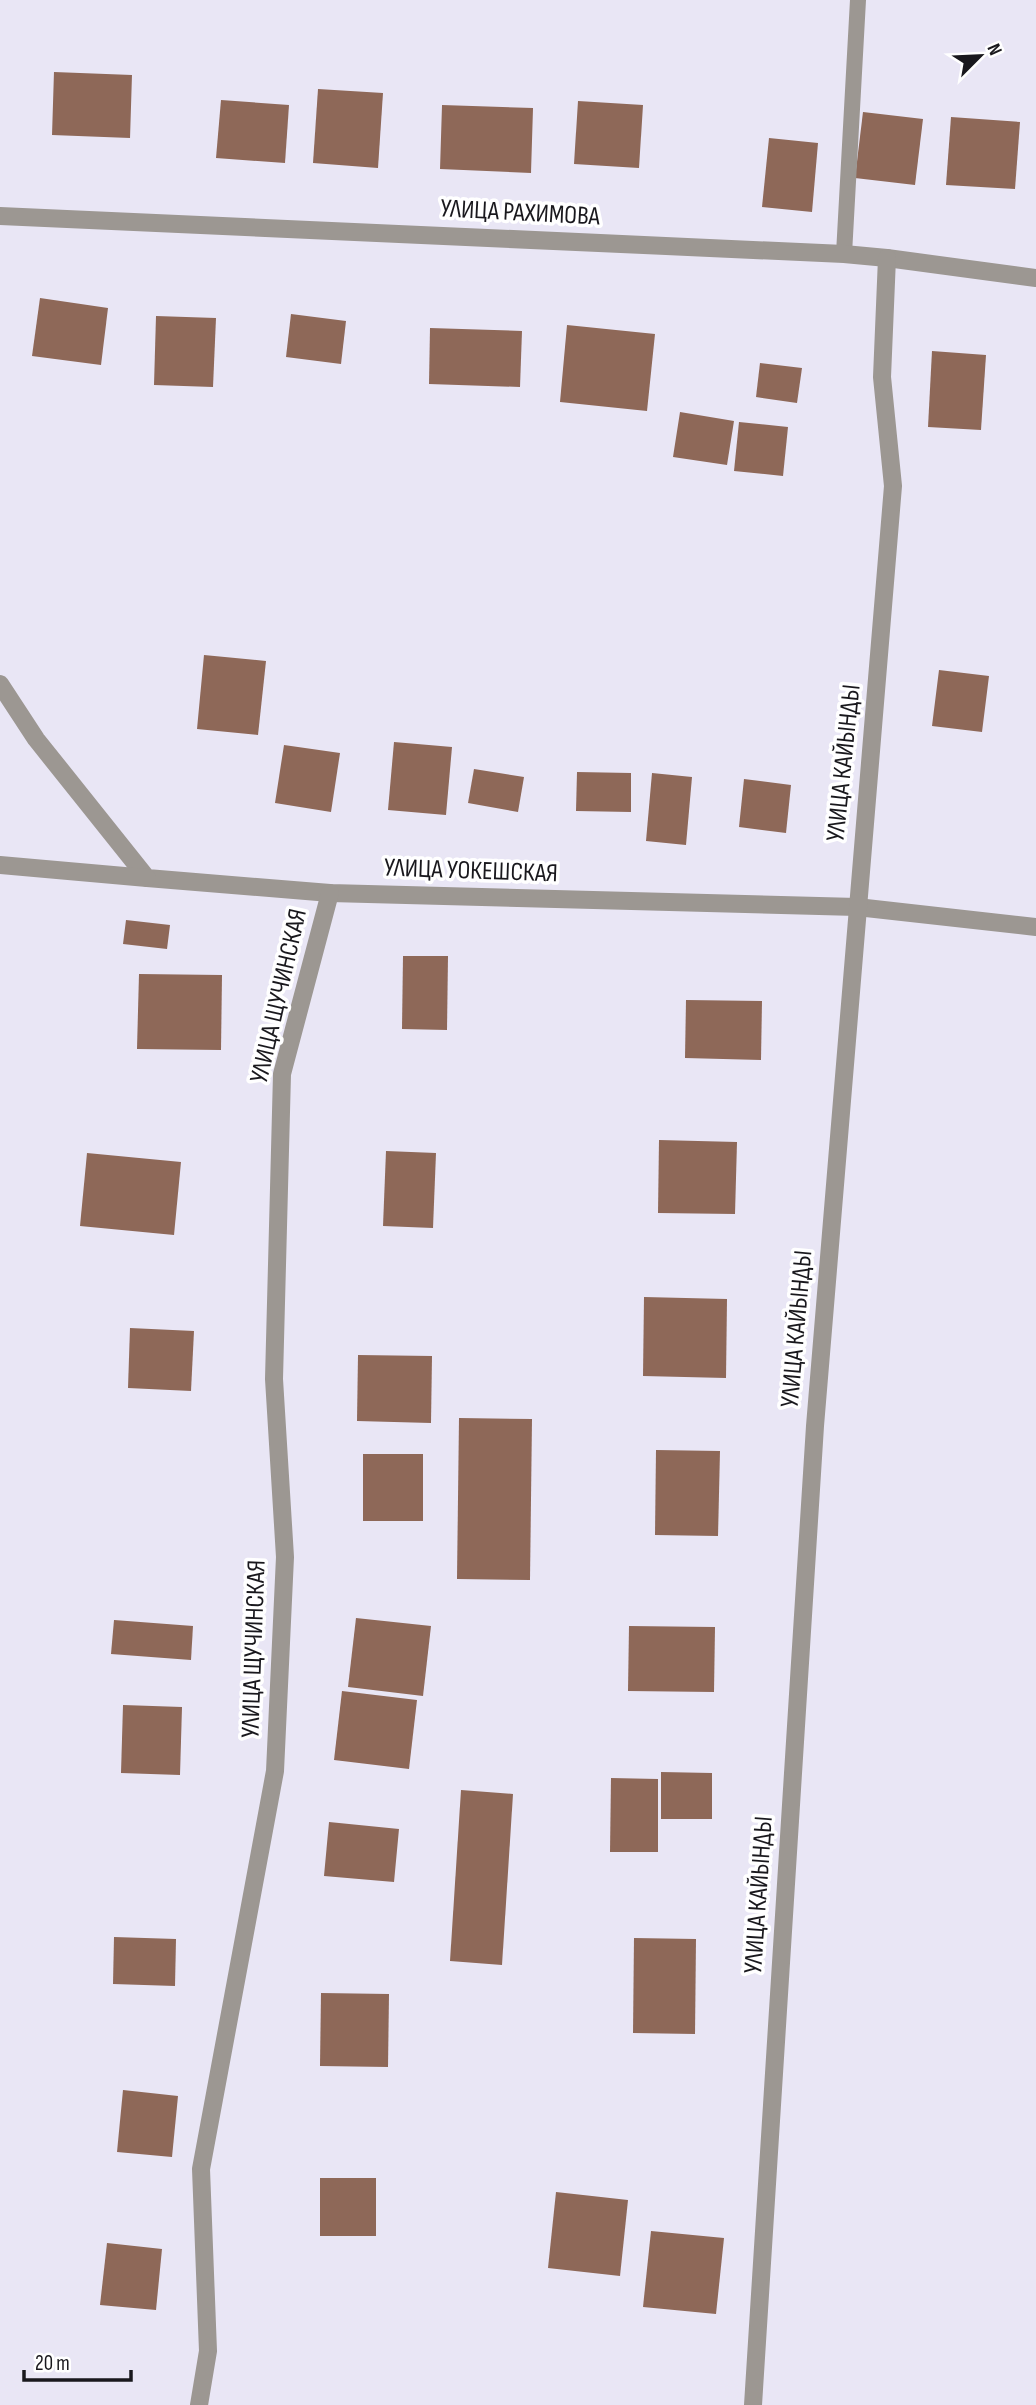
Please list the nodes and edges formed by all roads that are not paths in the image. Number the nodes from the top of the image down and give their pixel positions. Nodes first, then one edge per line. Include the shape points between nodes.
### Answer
1 (858, 0) edge
2 (0, 216) edge
3 (844, 254) junction
4 (887, 258) junction
5 (1036, 278) edge
6 (0, 684) edge
7 (0, 865) edge
8 (147, 878) junction
9 (330, 893) junction
10 (857, 907) junction
11 (1036, 927) edge
12 (198, 2405) edge
13 (753, 2405) edge

1 - 3 lane
2 - 3 street, УЛИЦА РАХИМОВА
3 - 4 street, УЛИЦА РАХИМОВА
4 - 5 street, УЛИЦА РАХИМОВА
4 - 10 street, УЛИЦА КАЙЫНДЫ via 882,377 893,486
6 - 8 street via 36,739
7 - 8 street, УЛИЦА УОКЕШСКАЯ
8 - 9 street, УЛИЦА УОКЕШСКАЯ
9 - 10 street, УЛИЦА УОКЕШСКАЯ
9 - 12 street, УЛИЦА ЩУЧИНСКАЯ via 282,1074 274,1379 285,1557 275,1771 201,2169 208,2351
10 - 11 street, УЛИЦА УОКЕШСКАЯ
10 - 13 street, УЛИЦА КАЙЫНДЫ via 815,1426

